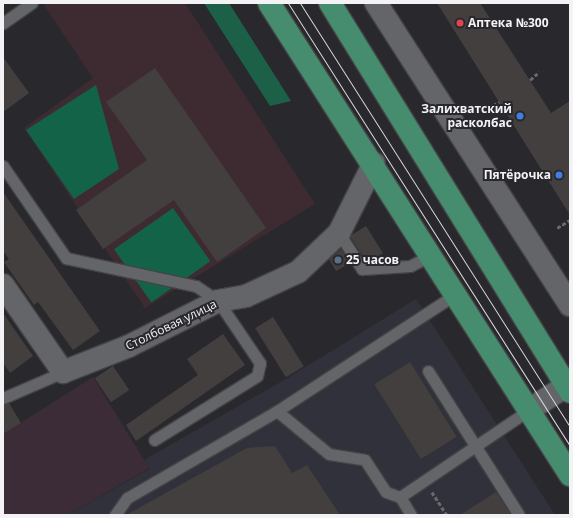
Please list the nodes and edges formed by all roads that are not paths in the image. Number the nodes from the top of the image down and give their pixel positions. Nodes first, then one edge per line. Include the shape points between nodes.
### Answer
1 (32, 3) edge
2 (269, 3) edge
3 (330, 3) edge
4 (376, 3) edge
5 (3, 23) edge
6 (374, 163) junction
7 (3, 166) edge
8 (338, 232) junction
9 (432, 255) junction
10 (3, 284) edge
11 (456, 294) junction
12 (218, 301) junction
13 (570, 305) edge
14 (428, 371) dead end
15 (63, 372) junction
16 (568, 389) edge
17 (4, 396) edge
18 (529, 410) junction
19 (277, 411) junction
20 (154, 440) dead end
21 (476, 447) junction
22 (570, 475) edge
23 (400, 496) junction
24 (114, 515) edge
25 (411, 515) edge
26 (519, 515) edge

1 - 5 lane
2 - 6 highway
3 - 16 highway
4 - 13 street
6 - 8 street, Столбовая улица
6 - 9 highway
7 - 12 lane via 66,258 196,286
8 - 9 lane via 362,269 410,266
8 - 12 street, Столбовая улица via 298,272 246,296
9 - 11 highway
10 - 15 street
11 - 18 highway
11 - 19 lane
12 - 15 street, Столбовая улица via 128,346
12 - 20 lane via 260,363 257,376
14 - 21 lane
15 - 17 lane
16 - 18 street
18 - 21 lane
18 - 22 highway
19 - 23 lane via 330,454 365,460 386,492
19 - 24 lane via 127,498
21 - 23 lane
21 - 26 lane
23 - 25 lane

